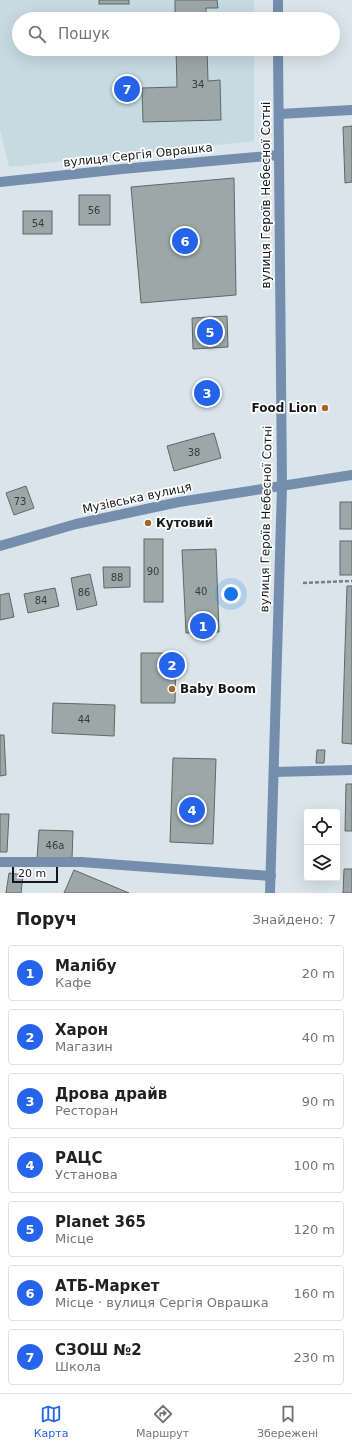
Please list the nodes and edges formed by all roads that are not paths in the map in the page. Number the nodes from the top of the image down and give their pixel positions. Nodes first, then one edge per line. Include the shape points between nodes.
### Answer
1 (278, 0) edge
2 (278, 12) edge
3 (278, 56) edge
4 (352, 110) edge
5 (279, 114) junction
6 (279, 155) junction
7 (0, 182) edge
8 (352, 476) edge
9 (282, 486) junction
10 (0, 546) edge
11 (352, 770) edge
12 (274, 772) junction
13 (0, 862) edge
14 (270, 876) junction
15 (270, 893) edge

1 - 2 street
3 - 5 street, вулиця Героїв Небесної Сотні
4 - 5 street
5 - 6 street, вулиця Героїв Небесної Сотні
6 - 7 street, вулиця Сергія Оврашка
6 - 9 street, вулиця Героїв Небесної Сотні
8 - 9 street, Музівська вулиця
9 - 10 street, Музівська вулиця via 179,502 76,524
9 - 12 street, вулиця Героїв Небесної Сотні
11 - 12 street
12 - 14 street, вулиця Героїв Небесної Сотні
13 - 14 street via 81,862
14 - 15 street, вулиця Героїв Небесної Сотні

